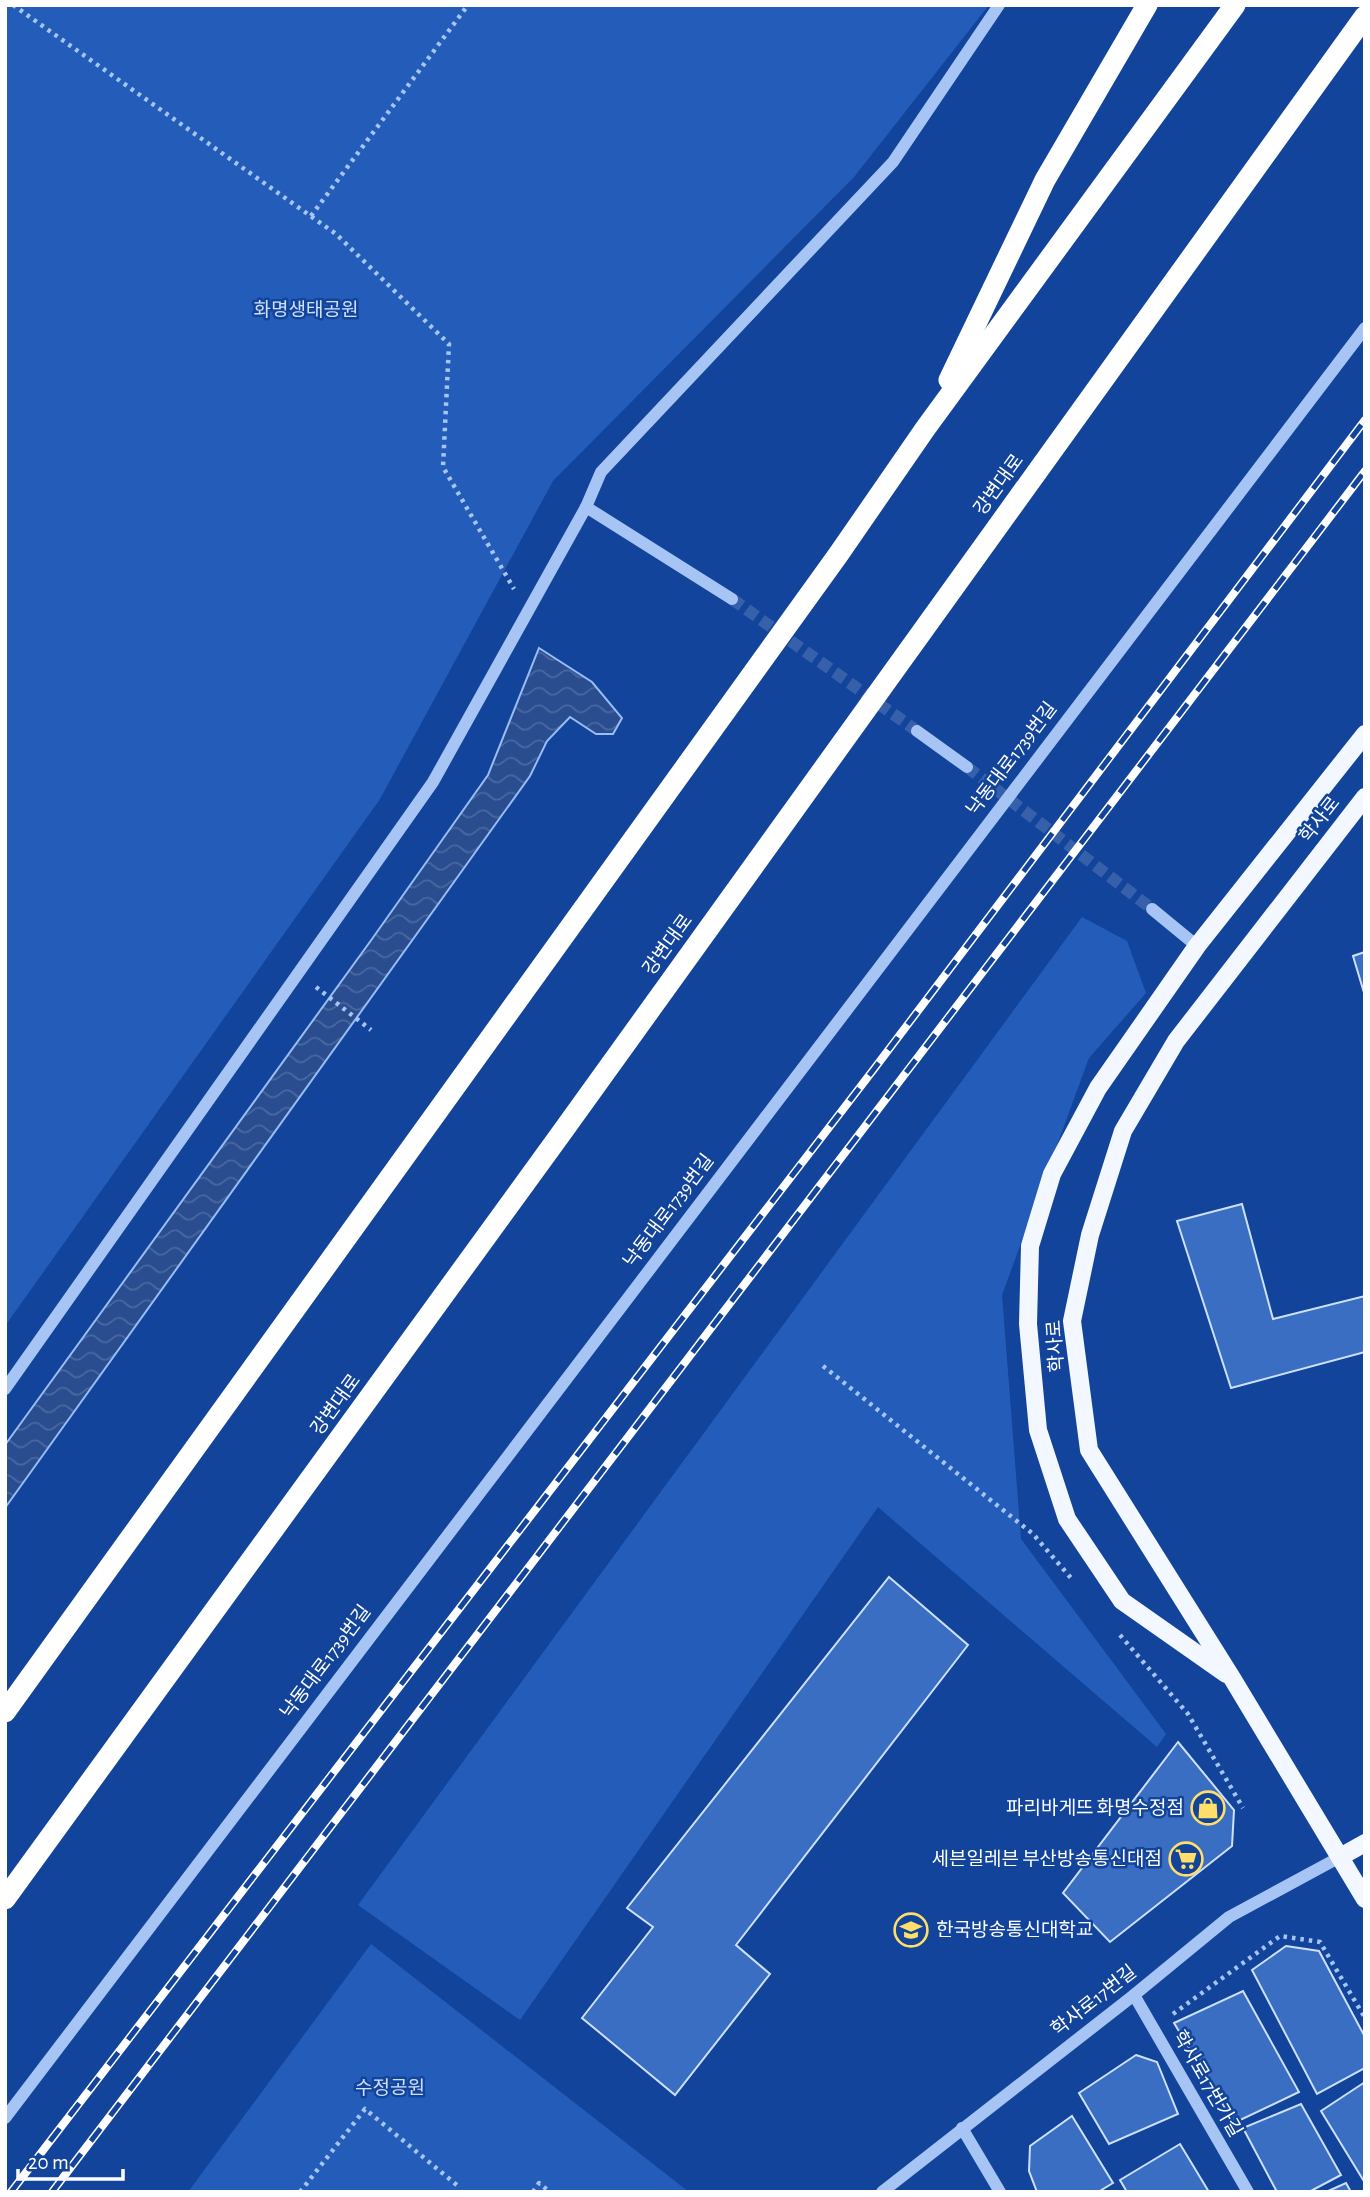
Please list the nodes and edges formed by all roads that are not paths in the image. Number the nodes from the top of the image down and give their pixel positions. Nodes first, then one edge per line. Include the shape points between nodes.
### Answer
1 (999, 5) edge
2 (1147, 5) edge
3 (1235, 5) edge
4 (1365, 16) edge
5 (1365, 328) edge
6 (925, 429) junction
7 (586, 507) junction
8 (732, 599) tunnel mouth
9 (916, 732) tunnel mouth
10 (1365, 734) edge
11 (967, 767) tunnel mouth
12 (1365, 797) edge
13 (1152, 909) tunnel mouth
14 (1197, 946) junction
15 (5, 1389) edge
16 (1232, 1678) junction
17 (5, 1712) edge
18 (1365, 1843) edge
19 (1340, 1857) junction
20 (5, 1899) edge
21 (1365, 1899) edge
22 (1134, 1995) junction
23 (5, 2118) edge
24 (962, 2128) junction
25 (882, 2192) edge
26 (1000, 2192) edge
27 (1248, 2192) edge

1 - 7 street via 893,162 601,472
2 - 6 highway via 1045,180
3 - 6 highway
4 - 20 highway, 강변대로
5 - 23 street, 낙동대로1739번길
6 - 17 highway
7 - 8 street
7 - 15 street via 433,782
9 - 11 street
10 - 14 main road
12 - 16 main road, 학사로 via 1176,1041 1123,1131 1090,1235 1072,1321 1089,1450
13 - 14 street
14 - 16 main road via 1098,1087 1052,1174 1030,1246 1028,1324 1038,1430 1068,1519 1122,1601
16 - 19 main road, 학사로
18 - 19 main road
19 - 21 main road, 학사로
19 - 22 street, 학사로17번길 via 1229,1917
22 - 24 street, 학사로17번길
22 - 27 street, 학사로17번가길
24 - 25 street, 학사로17번길
24 - 26 street

